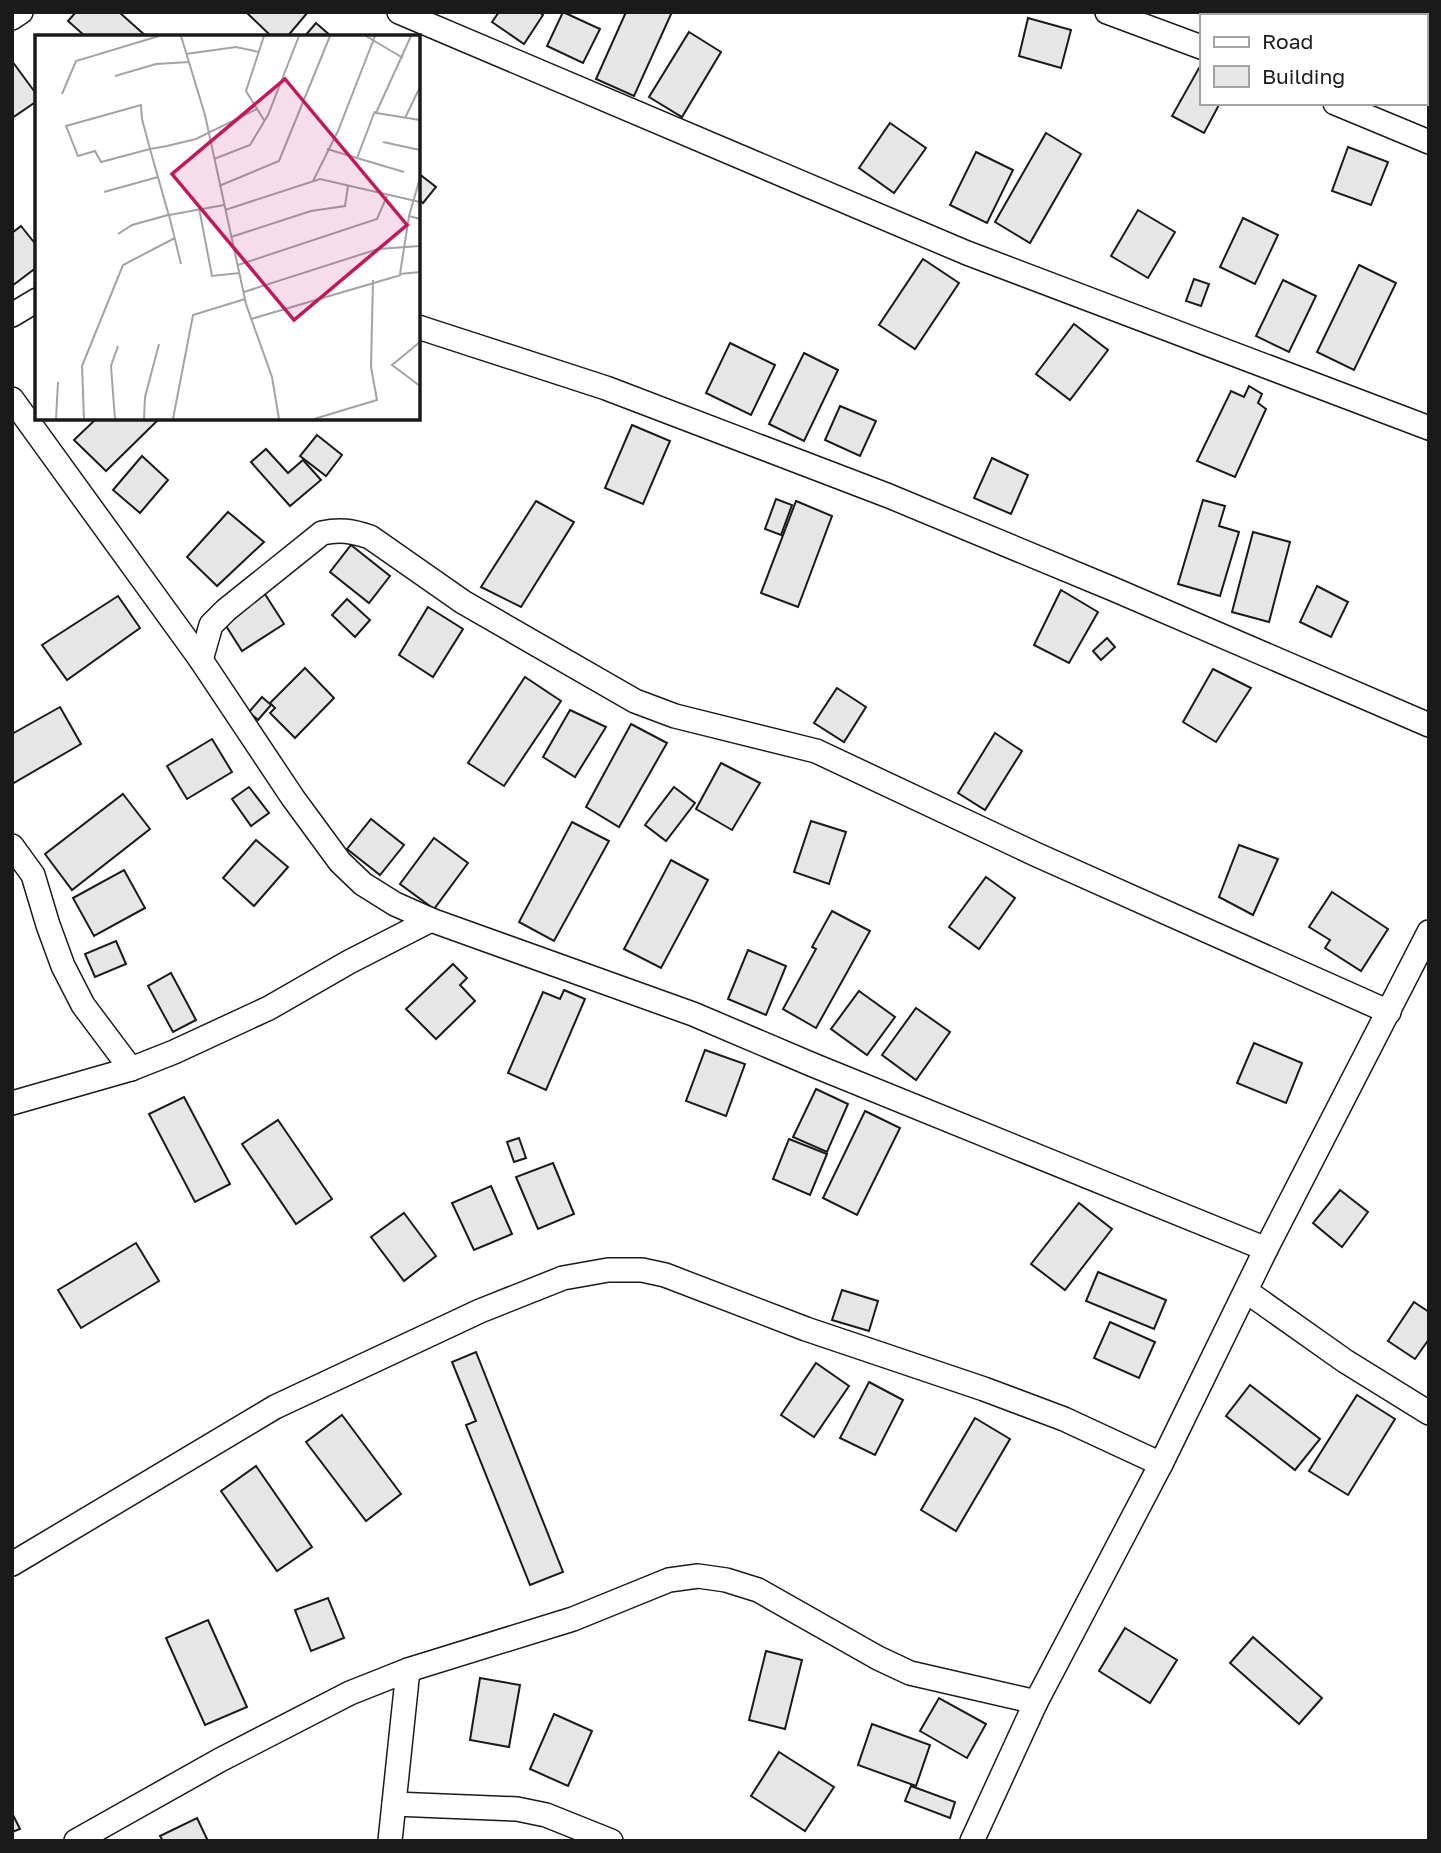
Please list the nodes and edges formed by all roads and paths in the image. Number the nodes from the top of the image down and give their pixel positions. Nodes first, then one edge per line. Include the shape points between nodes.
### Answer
1 (22, 12) edge
2 (399, 12) edge
3 (1107, 12) edge
4 (12, 18) edge
5 (1200, 47) edge
6 (1340, 105) edge
7 (1429, 142) edge
8 (35, 301) edge
9 (12, 315) edge
10 (420, 328) edge
11 (12, 400) edge
12 (1429, 428) edge
13 (201, 660) junction
14 (1429, 725) edge
15 (12, 846) edge
16 (431, 920) junction
17 (1429, 932) edge
18 (1389, 1012) junction
19 (131, 1069) junction
20 (12, 1103) edge
21 (1266, 1249) junction
22 (1246, 1292) junction
23 (1429, 1413) edge
24 (1161, 1464) junction
25 (12, 1564) edge
26 (408, 1670) junction
27 (1036, 1702) junction
28 (394, 1804) junction
29 (76, 1841) edge
30 (390, 1841) edge
31 (611, 1841) edge
32 (972, 1841) edge

1 - 4 street
2 - 12 street via 967,253
3 - 5 street
6 - 7 street
8 - 9 street
10 - 14 street via 606,388 889,496
11 - 13 street
13 - 16 street via 340,862 363,884
13 - 18 street via 211,625 226,610 322,533 352,531 370,537 463,602 635,701 675,716 816,751
15 - 19 street via 33,875 63,966 83,1005
16 - 19 street via 268,1008
16 - 21 street via 693,1014
17 - 18 street
18 - 21 street
19 - 20 street
21 - 22 street
22 - 23 street
22 - 24 street
24 - 25 street via 984,1389 665,1275 608,1270 563,1278 480,1311 275,1407
24 - 27 street
26 - 27 street via 573,1619 669,1580 698,1576 758,1590 910,1673
26 - 28 street
26 - 29 street via 350,1693
27 - 32 street
28 - 30 street
28 - 31 street via 517,1809 546,1815

